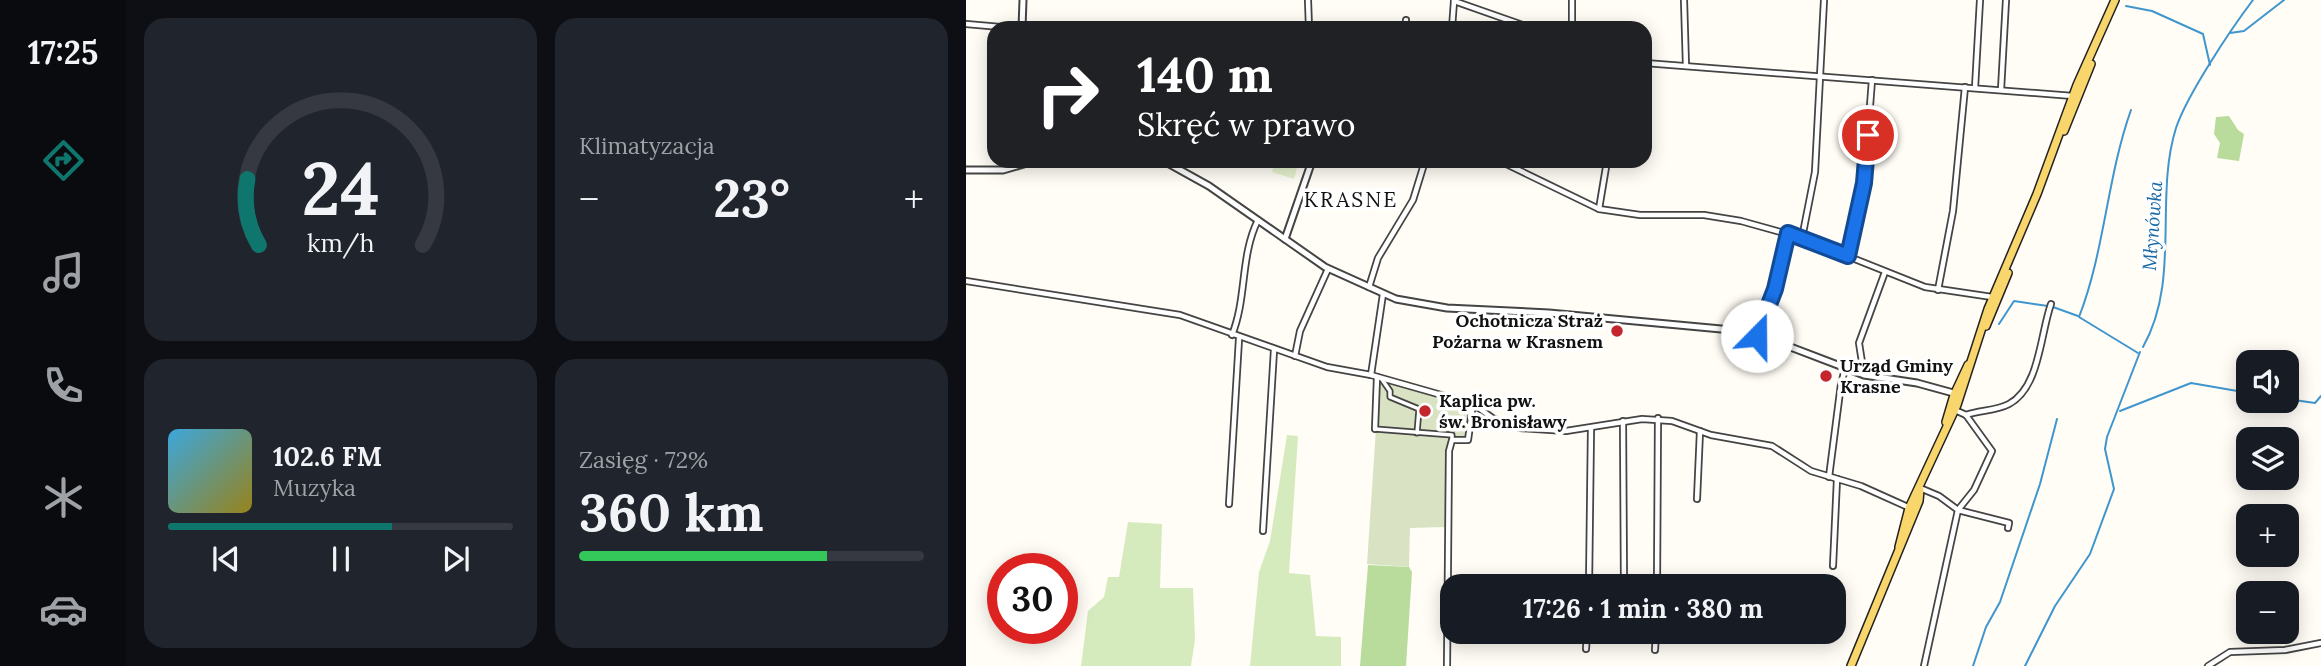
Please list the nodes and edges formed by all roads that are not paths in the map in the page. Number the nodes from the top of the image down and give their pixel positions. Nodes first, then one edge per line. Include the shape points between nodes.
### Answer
1 (1023, 0) edge
2 (1308, 0) edge
3 (1572, 0) edge
4 (1684, 0) edge
5 (1824, 0) edge
6 (1980, 0) edge
7 (2006, 0) edge
8 (2115, 0) edge
9 (1454, 1) edge
10 (1022, 21) edge
11 (1309, 21) edge
12 (1453, 21) edge
13 (1511, 21) edge
14 (1572, 21) edge
15 (966, 24) edge
16 (987, 26) edge
17 (2097, 43) junction
18 (1652, 64) edge
19 (1686, 66) junction
20 (1821, 76) junction
21 (1872, 80) junction
22 (1965, 87) junction
23 (1975, 88) junction
24 (2001, 90) junction
25 (2082, 92) junction
26 (2072, 97) junction
27 (2075, 109) junction
28 (2054, 152) junction
29 (1010, 168) edge
30 (1177, 168) edge
31 (1310, 168) edge
32 (1424, 168) edge
33 (1514, 168) edge
34 (1606, 168) edge
35 (966, 170) edge
36 (1599, 209) junction
37 (1258, 220) junction
38 (1788, 233) junction
39 (1802, 238) junction
40 (1285, 239) junction
41 (1848, 256) junction
42 (2010, 262) junction
43 (1328, 269) junction
44 (1885, 272) junction
45 (966, 281) edge
46 (1368, 288) junction
47 (1938, 290) junction
48 (2003, 290) junction
49 (1383, 294) junction
50 (1993, 297) junction
51 (2051, 304) dead end
52 (1994, 312) junction
53 (1982, 333) junction
54 (1232, 335) junction
55 (1757, 336) junction
56 (1239, 338) junction
57 (1273, 349) junction
58 (1295, 356) junction
59 (1972, 359) junction
60 (1846, 369) junction
61 (1864, 375) junction
62 (1376, 376) junction
63 (1964, 390) junction
64 (1954, 396) junction
65 (1472, 404) junction
66 (1956, 408) junction
67 (1966, 415) junction
68 (1658, 418) junction
69 (1623, 421) junction
70 (1591, 428) junction
71 (1375, 429) joint
72 (1944, 429) junction
73 (1700, 431) junction
74 (1417, 434) junction
75 (1452, 440) junction
76 (1829, 477) junction
77 (1837, 479) junction
78 (1920, 488) junction
79 (1697, 499) dead end
80 (1229, 504) dead end
81 (1918, 504) junction
82 (1909, 508) junction
83 (1958, 510) junction
84 (1911, 522) junction
85 (2008, 528) dead end
86 (1263, 531) dead end
87 (1899, 547) junction
88 (1833, 566) dead end
89 (1589, 574) edge
90 (1624, 574) edge
91 (1657, 574) edge
92 (2321, 643) edge
93 (1586, 644) edge
94 (1655, 644) edge
95 (1586, 649) dead end
96 (1655, 650) dead end
97 (1447, 666) edge
98 (1851, 666) edge
99 (1924, 666) edge
100 (2208, 666) edge

1 - 10 street
2 - 11 street
3 - 14 street
4 - 19 street
5 - 20 street
6 - 23 street
7 - 24 street
8 - 17 main road
9 - 12 street
9 - 13 street
15 - 16 street
17 - 25 main road
17 - 26 main road
18 - 19 street
19 - 20 street
20 - 21 street
20 - 39 street via 1815,172
21 - 22 street
21 - 41 street via 1864,183
22 - 23 street
22 - 47 street via 1953,211
23 - 24 street
24 - 26 street
25 - 26 street
25 - 27 main road
26 - 27 street
26 - 28 main road
27 - 28 main road
28 - 42 main road
29 - 35 street
30 - 37 street
31 - 40 street
32 - 46 street via 1413,200 1378,258
33 - 36 street
34 - 36 street
36 - 38 street via 1640,215 1704,215
37 - 40 street
37 - 54 street
38 - 39 street
38 - 55 street
39 - 41 street
40 - 43 street
41 - 44 street
42 - 48 main road
42 - 50 main road
43 - 46 street
43 - 58 street via 1300,331
44 - 47 street
44 - 61 street via 1859,343
45 - 54 street via 1181,315
46 - 49 street
47 - 50 street
48 - 50 street
48 - 52 main road
49 - 55 street via 1447,309 1549,313
49 - 62 street
50 - 52 street
50 - 53 main road
51 - 67 street via 2034,369 2021,396 2000,408
52 - 53 main road
53 - 59 main road
54 - 56 street
55 - 60 street
56 - 57 street
56 - 80 street
57 - 58 street
57 - 86 street
58 - 62 street
59 - 63 main road
59 - 64 main road
60 - 61 street
60 - 76 street via 1840,384
61 - 64 street via 1917,383
62 - 65 street
62 - 71 street
62 - 74 street via 1390,397 1419,410
63 - 64 street
63 - 66 main road
64 - 66 street
64 - 72 main road
65 - 70 street via 1494,419 1520,428
65 - 75 street via 1468,440
66 - 67 street
66 - 72 main road
67 - 83 street via 1992,451 1974,491
68 - 69 street
68 - 73 street
68 - 91 street
69 - 70 street
69 - 90 street
70 - 89 street
71 - 74 street
72 - 78 main road
73 - 76 street via 1772,446
73 - 79 street
74 - 75 street via 1452,435
75 - 97 street via 1447,482
76 - 77 street
77 - 82 street
77 - 88 street
78 - 81 main road
78 - 82 main road
78 - 83 street
81 - 82 street
81 - 84 main road
82 - 84 street
82 - 87 main road
83 - 85 street via 2009,523
83 - 99 street
84 - 87 main road
87 - 98 main road
92 - 100 street via 2230,652
93 - 95 street
94 - 96 street

